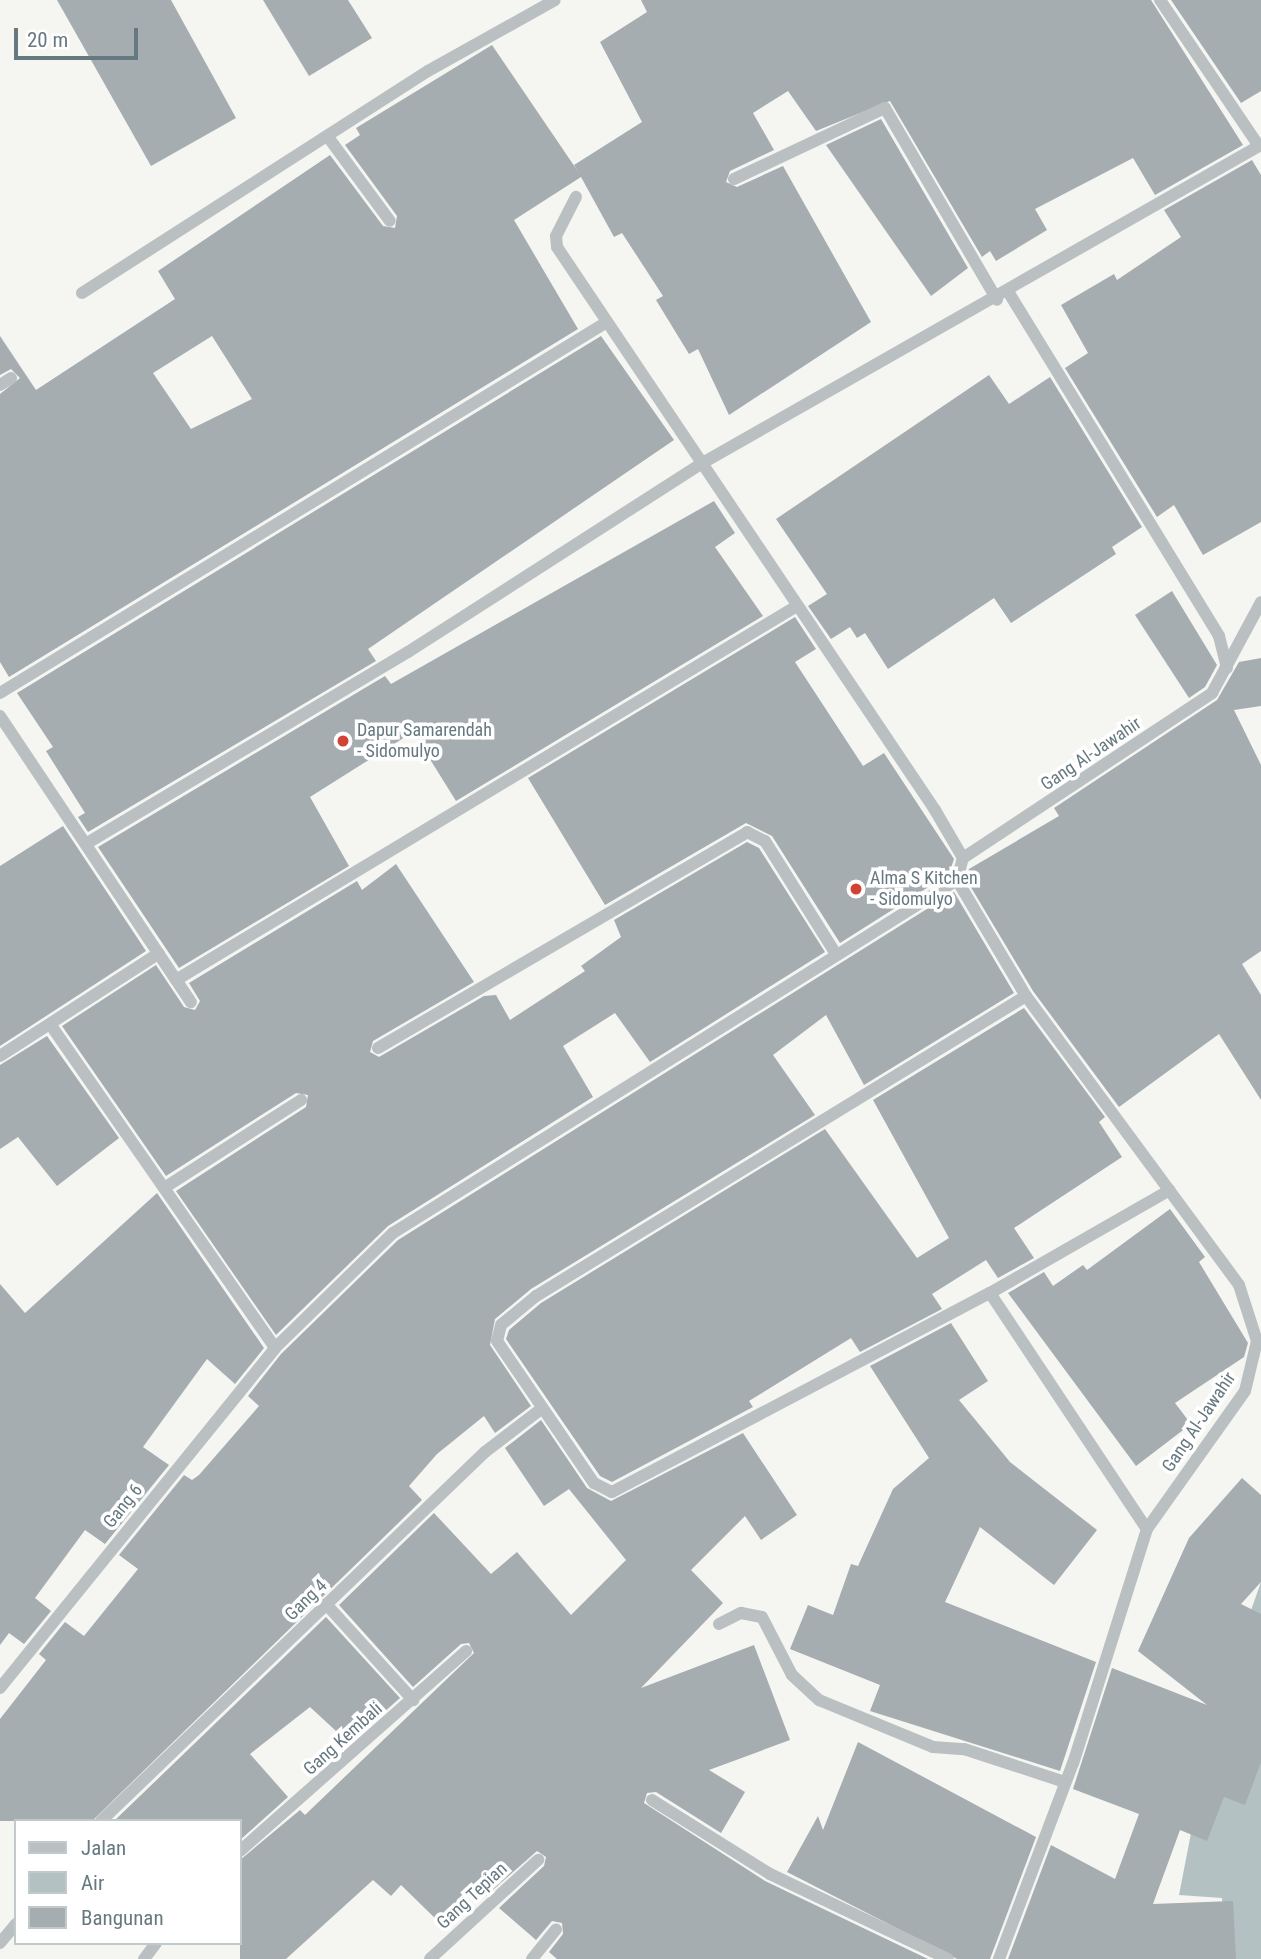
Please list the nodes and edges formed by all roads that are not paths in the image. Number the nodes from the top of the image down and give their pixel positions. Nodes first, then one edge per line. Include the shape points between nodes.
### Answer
1 (555, 0) edge
2 (1160, 0) edge
3 (328, 137) junction
4 (1260, 146) edge
5 (734, 179) dead end
6 (576, 197) dead end
7 (390, 221) dead end
8 (82, 293) dead end
9 (1009, 293) junction
10 (997, 300) junction
11 (607, 322) junction
12 (706, 461) junction
13 (1261, 602) edge
14 (797, 606) junction
15 (1227, 668) junction
16 (0, 693) edge
17 (0, 716) edge
18 (89, 842) junction
19 (963, 858) junction
20 (957, 880) junction
21 (159, 953) junction
22 (836, 954) junction
23 (176, 979) junction
24 (1026, 996) junction
25 (191, 1002) dead end
26 (50, 1024) junction
27 (378, 1048) dead end
28 (0, 1056) edge
29 (301, 1101) dead end
30 (164, 1188) junction
31 (1170, 1190) junction
32 (990, 1293) junction
33 (275, 1348) junction
34 (540, 1410) junction
35 (1147, 1529) junction
36 (326, 1604) junction
37 (719, 1624) dead end
38 (466, 1651) dead end
39 (0, 1688) edge
40 (413, 1700) junction
41 (1065, 1782) junction
42 (652, 1800) dead end
43 (103, 1819) edge
44 (242, 1849) edge
45 (538, 1860) dead end
46 (14, 1926) edge
47 (556, 1929) dead end
48 (0, 1943) edge
49 (430, 1959) edge
50 (531, 1959) edge
51 (948, 1959) edge
52 (999, 1959) edge

1 - 3 street via 428,71
2 - 4 street
3 - 7 street
3 - 8 street
4 - 9 street
5 - 10 street via 885,108
6 - 11 street via 555,241
9 - 10 street
9 - 15 street via 1219,636
10 - 12 street
11 - 12 street
11 - 16 street
12 - 14 street
12 - 18 street via 408,652
13 - 15 street, Gang Al-Jawahir
14 - 19 street via 875,715
14 - 23 street
15 - 19 street, Gang Al-Jawahir via 1212,693
17 - 18 street
18 - 21 street
19 - 20 street
20 - 22 street, Gang 6
20 - 24 street, Gang Al-Jawahir
21 - 23 street
21 - 26 street
22 - 27 street via 765,841 747,832
22 - 33 street, Gang 6 via 440,1199 393,1233
23 - 25 street
24 - 31 street, Gang Al-Jawahir
24 - 34 street via 510,1316 497,1342
26 - 28 street
26 - 30 street
29 - 30 street
30 - 33 street
31 - 32 street
31 - 35 street, Gang Al-Jawahir via 1239,1285 1257,1341 1245,1391
32 - 34 street via 612,1492 594,1483
32 - 35 street
33 - 39 street, Gang 6
34 - 36 street, Gang 4 via 485,1452
35 - 41 street, Gang Al-Jawahir
36 - 40 street
36 - 43 street, Gang 4
37 - 41 street via 741,1613 762,1618 792,1675 819,1700 933,1747 964,1749
38 - 40 street, Gang Kembali
40 - 44 street, Gang Kembali
41 - 52 street, Gang Al-Jawahir
42 - 51 street via 770,1874
45 - 49 street, Gang Tepian
46 - 48 street
47 - 50 street

